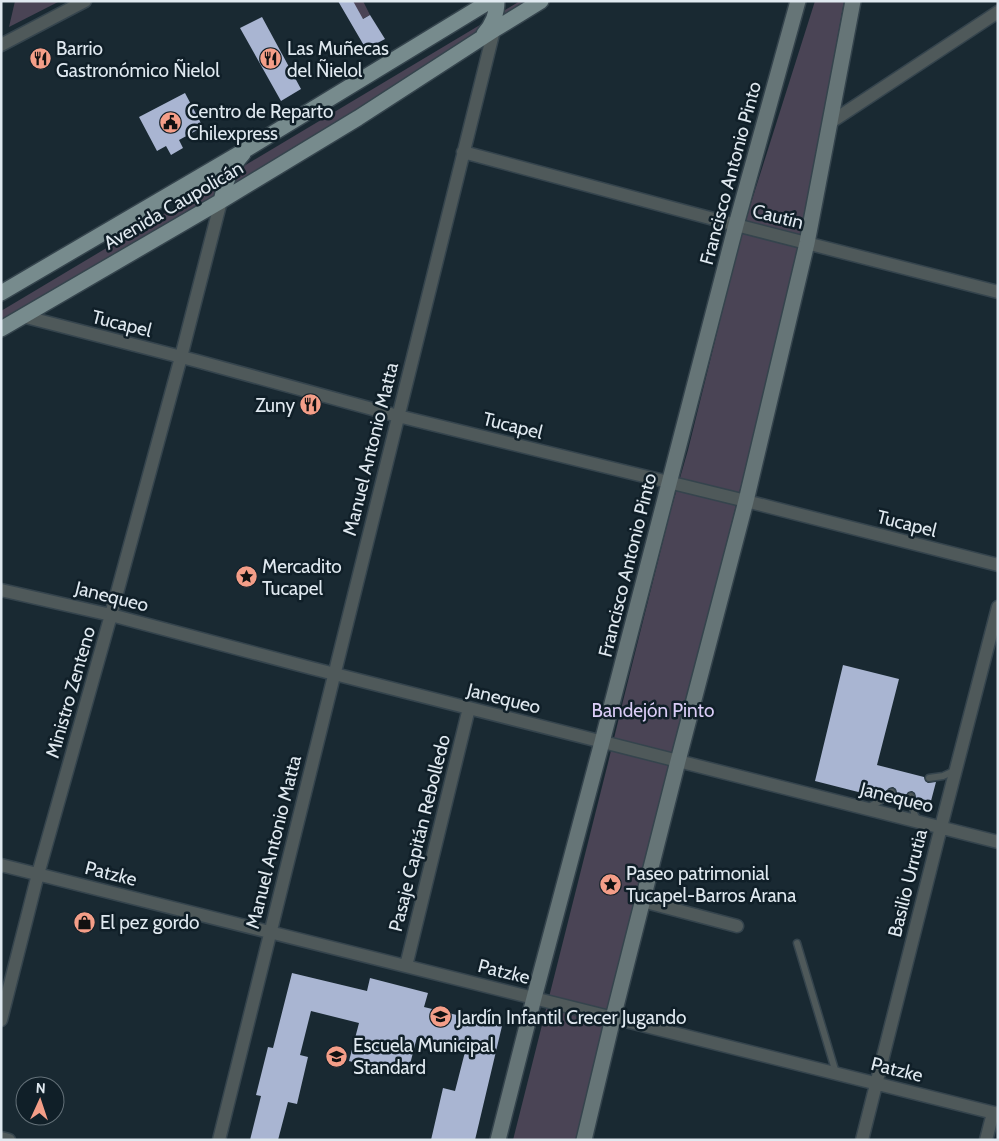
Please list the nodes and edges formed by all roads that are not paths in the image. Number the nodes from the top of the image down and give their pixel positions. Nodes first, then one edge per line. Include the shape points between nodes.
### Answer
1 (85, 1) edge
2 (490, 1) edge
3 (497, 1) edge
4 (541, 1) edge
5 (798, 1) edge
6 (853, 1) edge
7 (996, 15) edge
8 (494, 30) junction
9 (473, 43) junction
10 (1, 45) edge
11 (831, 122) junction
12 (247, 149) junction
13 (463, 152) junction
14 (221, 202) junction
15 (736, 225) junction
16 (808, 242) junction
17 (998, 292) edge
18 (1, 293) edge
19 (22, 316) junction
20 (1, 329) edge
21 (181, 357) junction
22 (398, 416) junction
23 (669, 483) junction
24 (746, 502) junction
25 (998, 565) edge
26 (1, 590) edge
27 (998, 607) edge
28 (111, 615) junction
29 (334, 674) junction
30 (469, 708) junction
31 (602, 742) junction
32 (678, 761) junction
33 (955, 771) junction
34 (930, 778) dead end
35 (892, 792) dead end
36 (911, 796) dead end
37 (866, 808) junction
38 (918, 821) junction
39 (941, 827) junction
40 (998, 842) edge
41 (1, 865) edge
42 (38, 874) junction
43 (642, 902) junction
44 (737, 926) dead end
45 (270, 932) junction
46 (797, 943) dead end
47 (406, 966) junction
48 (534, 998) junction
49 (613, 1018) junction
50 (1, 1020) edge
51 (836, 1073) junction
52 (876, 1084) junction
53 (995, 1113) edge
54 (1, 1138) edge
55 (9, 1140) edge
56 (219, 1140) edge
57 (498, 1140) edge
58 (584, 1140) edge
59 (862, 1140) edge
60 (986, 1140) edge

1 - 10 street
2 - 12 main road, Avenida Caupolicán
3 - 9 main road via 496,13 488,30
4 - 8 main road, Avenida Caupolicán
5 - 15 main road, Francisco Antonio Pinto
6 - 11 main road
7 - 11 street
8 - 9 main road, Avenida Caupolicán
8 - 13 street, Manuel Antonio Matta
9 - 14 main road, Avenida Caupolicán
11 - 16 main road
12 - 14 main road via 229,174
12 - 18 main road, Avenida Caupolicán
13 - 15 street, Cautín
13 - 22 street, Manuel Antonio Matta
14 - 19 main road, Avenida Caupolicán
14 - 21 street, Ministro Zenteno
15 - 16 street, Cautín
15 - 23 main road, Francisco Antonio Pinto
16 - 17 street, Cautín
16 - 24 main road
19 - 20 main road, Avenida Caupolicán
19 - 21 street, Tucapel
21 - 22 street, Tucapel
21 - 28 street, Ministro Zenteno
22 - 23 street, Tucapel
22 - 29 street, Manuel Antonio Matta
23 - 24 street, Tucapel
23 - 31 main road, Francisco Antonio Pinto
24 - 25 street, Tucapel
24 - 32 main road
26 - 28 street, Janequeo
27 - 33 street, Basilio Urrutia
28 - 29 street, Janequeo
28 - 42 street, Ministro Zenteno
29 - 30 street, Janequeo
29 - 45 street, Manuel Antonio Matta
30 - 31 street, Janequeo
30 - 47 street, Pasaje Capitán Rebolledo
31 - 32 street, Janequeo
31 - 48 main road, Francisco Antonio Pinto
32 - 37 street, Janequeo
32 - 43 main road
33 - 34 lane
33 - 39 street, Basilio Urrutia
35 - 37 lane
36 - 38 lane
37 - 38 street, Janequeo
38 - 39 street, Janequeo
39 - 40 street, Janequeo
39 - 52 street, Basilio Urrutia
41 - 42 street, Patzke
42 - 45 street, Patzke
42 - 50 street, Ministro Zenteno
43 - 44 street
43 - 49 main road
45 - 47 street, Patzke
45 - 56 street, Manuel Antonio Matta
46 - 51 lane
47 - 48 street, Patzke
48 - 49 street, Patzke
48 - 57 main road, Francisco Antonio Pinto
49 - 51 street, Patzke
49 - 58 main road
51 - 52 street, Patzke
52 - 53 street, Patzke
52 - 59 street, Basilio Urrutia
53 - 60 street
54 - 55 street

